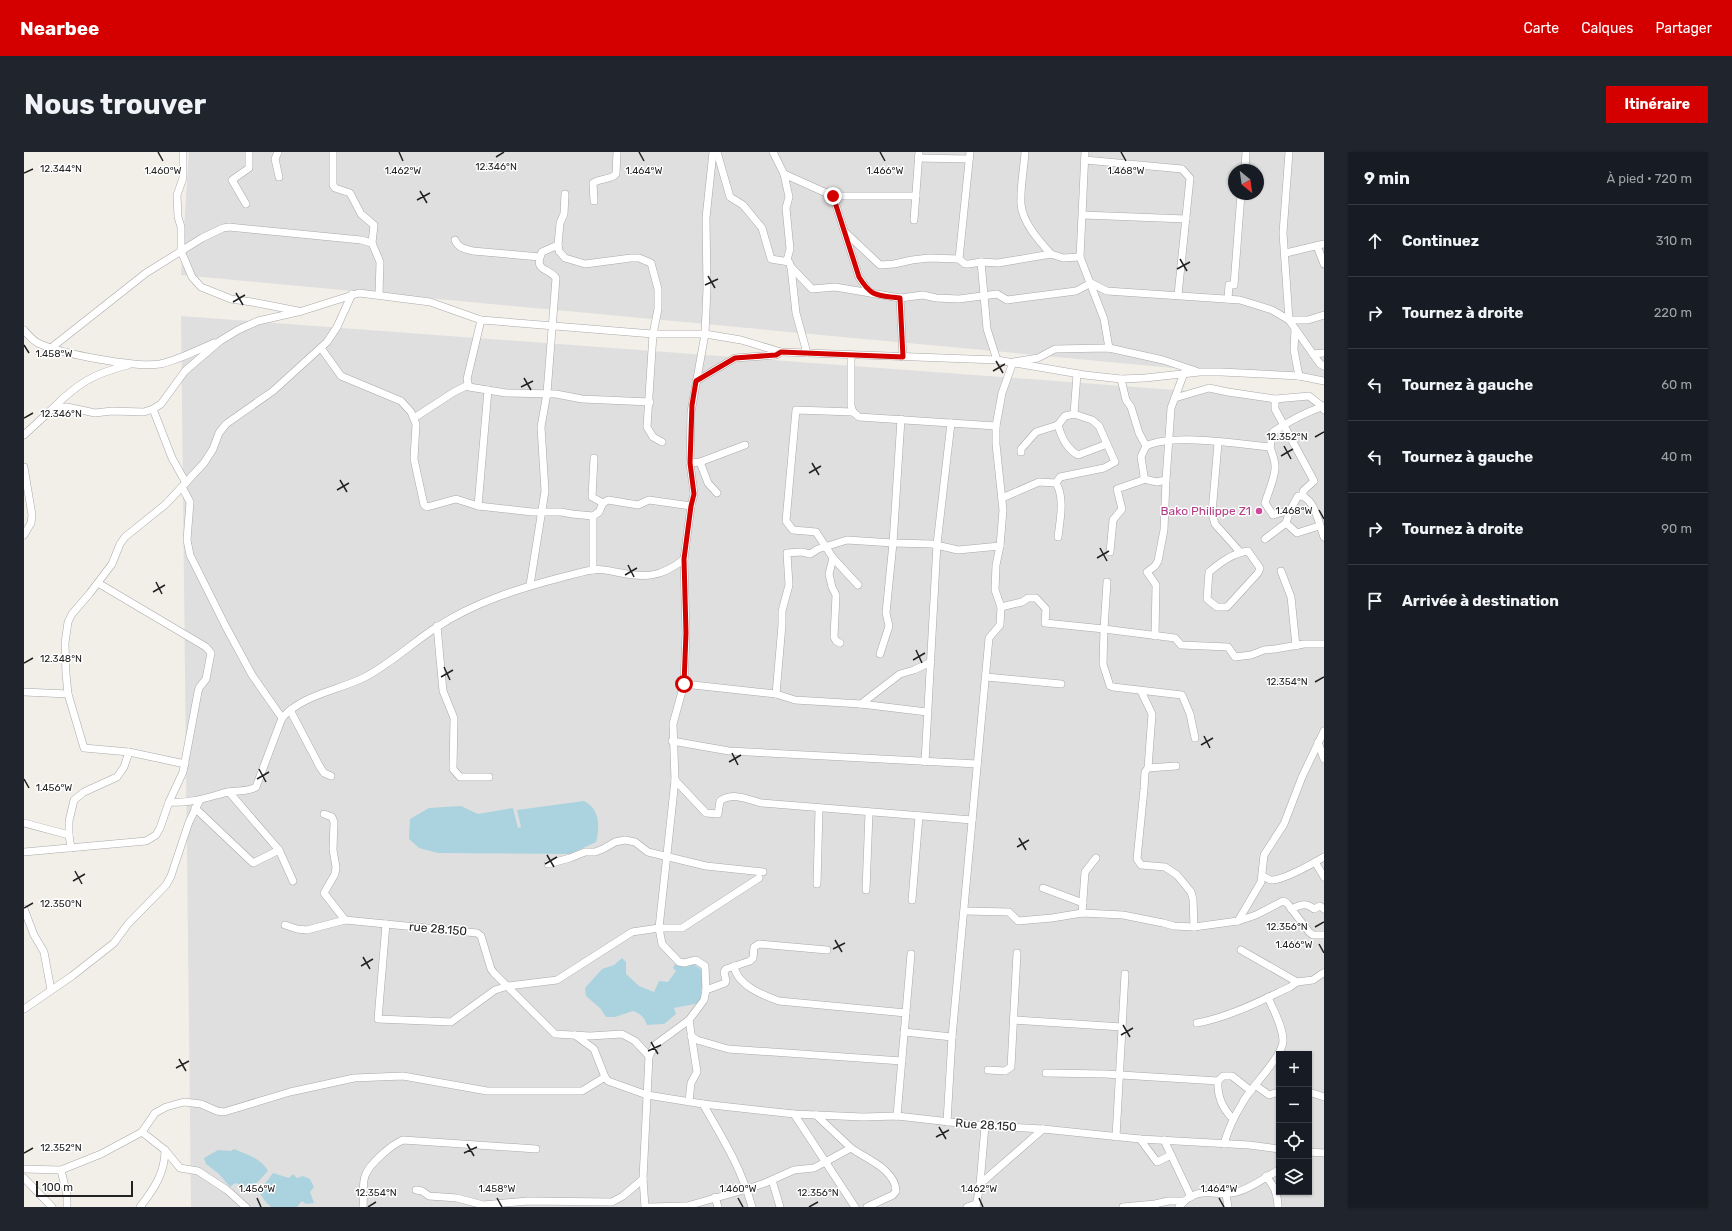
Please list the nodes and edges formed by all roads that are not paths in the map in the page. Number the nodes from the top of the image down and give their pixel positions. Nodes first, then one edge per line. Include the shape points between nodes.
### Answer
1 (183, 152) edge
2 (250, 152) edge
3 (278, 152) edge
4 (333, 152) edge
5 (617, 152) edge
6 (706, 152) edge
7 (717, 152) edge
8 (773, 152) edge
9 (1025, 152) edge
10 (1085, 152) edge
11 (1246, 152) edge
12 (1290, 152) edge
13 (918, 155) edge
14 (969, 155) edge
15 (713, 156) edge
16 (1085, 160) junction
17 (1246, 164) edge
18 (784, 174) junction
19 (279, 178) dead end
20 (565, 194) dead end
21 (833, 196) junction
22 (916, 196) junction
23 (1241, 200) edge
24 (594, 201) dead end
25 (246, 204) dead end
26 (1082, 215) junction
27 (1186, 219) junction
28 (914, 220) dead end
29 (846, 233) junction
30 (455, 240) dead end
31 (372, 243) junction
32 (558, 245) junction
33 (1321, 245) edge
34 (181, 251) junction
35 (1286, 253) junction
36 (1051, 254) junction
37 (540, 257) junction
38 (1080, 258) junction
39 (959, 259) junction
40 (786, 260) junction
41 (982, 262) junction
42 (1324, 264) edge
43 (791, 267) junction
44 (1091, 283) junction
45 (352, 294) junction
46 (379, 294) junction
47 (874, 294) junction
48 (984, 295) junction
49 (1178, 295) junction
50 (900, 298) junction
51 (1228, 299) junction
52 (302, 311) junction
53 (1324, 315) edge
54 (482, 320) junction
55 (1289, 320) junction
56 (553, 327) junction
57 (1295, 329) junction
58 (24, 330) edge
59 (653, 334) junction
60 (705, 334) junction
61 (220, 341) junction
62 (51, 348) junction
63 (320, 348) junction
64 (1109, 348) junction
65 (781, 352) junction
66 (807, 353) junction
67 (1313, 354) junction
68 (1324, 354) edge
69 (852, 355) junction
70 (903, 357) junction
71 (997, 360) junction
72 (1012, 362) junction
73 (130, 364) junction
74 (1324, 366) edge
75 (1200, 372) junction
76 (1077, 374) junction
77 (1184, 374) junction
78 (1299, 376) junction
79 (1121, 379) junction
80 (696, 381) junction
81 (1324, 382) edge
82 (468, 385) junction
83 (488, 390) junction
84 (547, 393) junction
85 (1175, 398) junction
86 (1275, 399) junction
87 (650, 402) junction
88 (1324, 408) edge
89 (51, 410) junction
90 (153, 410) junction
91 (853, 412) junction
92 (1074, 414) junction
93 (414, 418) junction
94 (901, 419) junction
95 (951, 423) junction
96 (1058, 424) junction
97 (1283, 425) junction
98 (996, 426) junction
99 (24, 435) edge
100 (1168, 440) junction
101 (662, 442) dead end
102 (1218, 443) junction
103 (1107, 444) junction
104 (745, 445) dead end
105 (1146, 446) junction
106 (1270, 447) junction
107 (1021, 452) dead end
108 (594, 458) dead end
109 (700, 462) junction
110 (690, 463) junction
111 (24, 466) edge
112 (1144, 479) junction
113 (1166, 480) junction
114 (1056, 483) junction
115 (184, 485) junction
116 (717, 493) dead end
117 (1303, 496) junction
118 (1002, 498) junction
119 (603, 503) junction
120 (478, 506) junction
121 (691, 506) junction
122 (1290, 510) junction
123 (541, 511) junction
124 (593, 516) junction
125 (1286, 523) junction
126 (1319, 526) junction
127 (24, 535) edge
128 (1058, 537) dead end
129 (1324, 537) edge
130 (1265, 539) dead end
131 (894, 543) junction
132 (937, 544) junction
133 (826, 546) junction
134 (1000, 546) junction
135 (1110, 552) dead end
136 (1240, 552) junction
137 (833, 558) junction
138 (684, 559) junction
139 (593, 570) junction
140 (1282, 571) dead end
141 (1107, 582) dead end
142 (98, 583) junction
143 (530, 585) junction
144 (858, 585) dead end
145 (1001, 607) junction
146 (437, 626) junction
147 (1104, 629) junction
148 (1155, 636) junction
149 (840, 643) dead end
150 (1324, 644) edge
151 (1296, 646) junction
152 (880, 654) dead end
153 (931, 662) junction
154 (986, 677) junction
155 (684, 684) junction
156 (1061, 684) dead end
157 (1141, 691) junction
158 (24, 692) edge
159 (68, 694) junction
160 (776, 694) junction
161 (861, 704) junction
162 (290, 710) junction
163 (928, 712) junction
164 (282, 718) junction
165 (1324, 731) edge
166 (1195, 738) dead end
167 (672, 741) junction
168 (1318, 742) junction
169 (129, 752) junction
170 (1324, 759) edge
171 (925, 762) junction
172 (185, 764) junction
173 (977, 764) junction
174 (1176, 766) dead end
175 (1148, 768) junction
176 (331, 776) dead end
177 (489, 777) dead end
178 (675, 780) junction
179 (229, 792) junction
180 (200, 800) junction
181 (169, 802) junction
182 (195, 808) junction
183 (819, 809) junction
184 (869, 813) junction
185 (324, 814) dead end
186 (919, 816) junction
187 (972, 820) junction
188 (24, 823) edge
189 (69, 835) junction
190 (71, 848) junction
191 (279, 850) junction
192 (24, 852) edge
193 (667, 855) junction
194 (1324, 857) edge
195 (1096, 858) dead end
196 (1315, 862) junction
197 (548, 864) dead end
198 (1263, 876) junction
199 (1324, 877) edge
200 (293, 881) dead end
201 (817, 884) dead end
202 (1043, 888) dead end
203 (866, 890) dead end
204 (912, 900) dead end
205 (1083, 903) junction
206 (24, 909) edge
207 (1291, 909) junction
208 (1324, 909) edge
209 (965, 911) junction
210 (1082, 913) junction
211 (345, 920) junction
212 (1238, 920) junction
213 (386, 924) junction
214 (285, 925) dead end
215 (1194, 927) junction
216 (659, 928) junction
217 (1324, 935) edge
218 (827, 950) dead end
219 (1241, 950) dead end
220 (1017, 953) dead end
221 (911, 954) dead end
222 (734, 966) junction
223 (1323, 972) edge
224 (1125, 974) dead end
225 (1297, 982) junction
226 (508, 986) junction
227 (51, 990) junction
228 (706, 990) junction
229 (1268, 997) junction
230 (24, 1009) edge
231 (906, 1012) junction
232 (689, 1020) junction
233 (1014, 1020) junction
234 (1197, 1023) dead end
235 (1122, 1027) junction
236 (904, 1032) junction
237 (575, 1035) junction
238 (691, 1036) junction
239 (952, 1037) junction
240 (649, 1056) junction
241 (902, 1061) junction
242 (988, 1070) dead end
243 (1046, 1073) dead end
244 (1119, 1075) junction
245 (605, 1077) junction
246 (1218, 1081) junction
247 (1253, 1088) junction
248 (1276, 1093) edge
249 (1312, 1093) edge
250 (647, 1095) junction
251 (1324, 1097) edge
252 (689, 1101) junction
253 (703, 1104) junction
254 (794, 1114) junction
255 (816, 1115) junction
256 (897, 1116) junction
257 (1234, 1119) junction
258 (947, 1122) junction
259 (985, 1126) junction
260 (1043, 1129) junction
261 (142, 1132) junction
262 (1116, 1137) junction
263 (1140, 1139) junction
264 (1164, 1140) junction
265 (1224, 1144) junction
266 (851, 1148) junction
267 (536, 1149) dead end
268 (1276, 1149) edge
269 (165, 1150) junction
270 (1312, 1152) edge
271 (1324, 1153) edge
272 (1171, 1155) junction
273 (827, 1162) junction
274 (24, 1169) edge
275 (61, 1170) junction
276 (1276, 1171) edge
277 (1266, 1176) junction
278 (24, 1178) edge
279 (643, 1180) junction
280 (772, 1180) junction
281 (980, 1184) junction
282 (747, 1189) junction
283 (416, 1190) dead end
284 (1226, 1194) junction
285 (715, 1197) junction
286 (1187, 1199) junction
287 (144, 1205) edge
288 (557, 1205) edge
289 (976, 1205) edge
290 (52, 1207) edge
291 (67, 1207) edge
292 (246, 1207) edge
293 (363, 1207) edge
294 (645, 1207) edge
295 (649, 1207) edge
296 (718, 1207) edge
297 (752, 1207) edge
298 (780, 1207) edge
299 (855, 1207) edge
300 (867, 1207) edge
301 (967, 1207) edge
302 (1123, 1207) edge
303 (1179, 1207) edge
304 (1228, 1207) edge
305 (1278, 1207) edge

1 - 34 street via 183,178 177,195 178,217 182,227
2 - 25 street via 248,170 232,180
3 - 19 street via 275,159
4 - 31 street via 333,185 350,193 361,214 374,225
5 - 24 street via 616,174 593,182
6 - 15 street
7 - 40 street via 730,197 743,205 762,228 771,259
8 - 18 street
9 - 36 street via 1021,206 1038,240
10 - 16 street
11 - 17 street
12 - 35 street via 1283,233
13 - 14 street
13 - 22 street
14 - 39 street
15 - 60 street via 706,218
16 - 26 street
16 - 27 street via 1182,169 1190,178
18 - 21 street
18 - 40 street via 789,197 786,208 790,249
20 - 32 street
21 - 22 street
21 - 29 street
22 - 28 street
23 - 51 street via 1234,285 1229,285
26 - 27 street
26 - 38 street
27 - 49 street
29 - 39 street via 880,265 929,258
29 - 47 street via 859,277 869,292
30 - 37 street via 456,245 463,249
31 - 34 street via 229,226
31 - 46 street via 380,262
32 - 37 street via 542,252
32 - 59 street via 565,258 580,263 639,258 651,263 658,289 658,309
33 - 35 street
33 - 42 street
34 - 52 street via 192,277 201,287 213,293 230,300
34 - 62 street via 146,272
35 - 55 street
36 - 38 street via 1063,258
36 - 41 street via 998,263
37 - 56 street via 542,269 556,278
38 - 44 street
39 - 41 street via 965,264
40 - 43 street
41 - 48 street
43 - 47 street via 812,289 835,287
43 - 66 street via 796,313
44 - 48 street via 1076,291 1007,300 997,294
44 - 49 street via 1107,291
44 - 64 street via 1104,319
45 - 46 street
45 - 52 street
45 - 63 street via 337,327
46 - 54 street via 430,302
47 - 50 street
48 - 50 street via 958,299 923,295
48 - 71 street via 987,329
49 - 51 street
50 - 70 street
51 - 55 street via 1272,310
52 - 61 street via 258,321
53 - 55 street via 1308,320
54 - 56 street
54 - 82 street via 467,378
55 - 57 street
56 - 59 street
56 - 84 street
57 - 67 street
57 - 78 street via 1294,350
58 - 62 street via 34,341
59 - 60 street
59 - 87 street
60 - 65 street via 742,340
60 - 80 street
61 - 73 street via 172,361 160,364
61 - 90 street via 185,371
62 - 73 street
63 - 93 street via 341,376 401,402
63 - 115 street via 273,391 226,424 209,455
64 - 72 street via 1056,349 1038,358
64 - 75 street via 1163,360
65 - 66 street
65 - 80 street via 776,355 735,358
66 - 69 street
67 - 68 street
67 - 74 street
69 - 70 street
69 - 91 street
70 - 71 street
71 - 72 street
72 - 76 street
72 - 98 street via 1002,393
73 - 89 street via 81,382
75 - 77 street
75 - 78 street
76 - 79 street
76 - 92 street
77 - 79 street
77 - 85 street
78 - 81 street
79 - 105 street via 1126,400
80 - 110 street via 692,405
82 - 83 street
82 - 93 street
83 - 84 street via 506,393
83 - 120 street
84 - 87 street via 582,399
84 - 123 street via 541,427 545,491
85 - 86 street via 1209,388
85 - 100 street via 1171,408
86 - 88 street via 1309,396
86 - 97 street via 1275,409
87 - 101 street via 647,428
88 - 97 street via 1316,409
89 - 90 street via 66,407 95,413
89 - 99 street
90 - 115 street
91 - 94 street via 859,417
91 - 133 street via 796,410 786,521 793,530 816,532
92 - 96 street via 1065,416
92 - 103 street via 1092,420 1099,426
93 - 120 street via 414,459 424,505 427,508 456,499
94 - 95 street
94 - 131 street
95 - 98 street
95 - 132 street
96 - 103 street via 1061,434 1078,455
96 - 107 street via 1036,432
97 - 106 street via 1273,432
97 - 117 street via 1314,481 1303,491
98 - 118 street
100 - 102 street
100 - 105 street
100 - 113 street
102 - 106 street
102 - 136 street via 1212,513 1215,524
103 - 114 street via 1115,462 1104,468 1060,477
104 - 109 street
105 - 112 street via 1141,457
106 - 122 street via 1275,466 1274,479 1265,503 1273,515
108 - 119 street via 592,497
109 - 110 street
109 - 116 street via 708,483
110 - 121 street via 694,494
111 - 127 street via 32,515 31,523
112 - 113 street via 1157,482
112 - 135 street via 1117,489 1122,509 1113,520
113 - 148 street via 1164,530 1158,561 1147,572 1156,586
114 - 118 street via 1039,482
114 - 128 street via 1059,487 1061,506
115 - 142 street via 166,504 126,537 120,544 112,564
115 - 164 street via 190,502 187,540 190,555 252,675
117 - 122 street via 1298,496
117 - 126 street via 1308,498
118 - 134 street
119 - 121 street via 608,500 638,504 649,500
119 - 124 street via 600,512
120 - 123 street
121 - 138 street
122 - 125 street
123 - 124 street
123 - 143 street
124 - 139 street
125 - 126 street via 1297,533
125 - 130 street
126 - 129 street
131 - 132 street
131 - 133 street via 847,540
131 - 152 street via 886,613 889,626
132 - 134 street via 961,550
132 - 153 street
133 - 137 street
133 - 160 street via 810,554 786,553 789,585 782,611
134 - 145 street via 995,590
136 - 136 street via 1224,560 1210,572 1208,600 1217,607 1227,607 1258,573 1260,568 1248,551
137 - 144 street
137 - 149 street via 829,574 836,595 834,637
138 - 139 street via 666,572 651,576
138 - 155 street
139 - 143 street
140 - 151 street via 1290,597
141 - 147 street
142 - 159 street via 77,607 68,622 65,643
142 - 172 street via 206,646 211,653 207,676 198,692
143 - 146 street
145 - 147 street via 1036,598 1046,609 1045,623
145 - 154 street via 1000,625 989,638
146 - 162 street via 367,676 303,702
146 - 177 street via 443,691 454,718 453,769 460,777
147 - 148 street
147 - 157 street via 1103,664 1110,686
148 - 151 street via 1175,638 1181,645 1228,647 1235,657
150 - 151 street
153 - 161 street via 900,674
153 - 163 street
154 - 156 street
154 - 173 street
155 - 160 street
155 - 167 street via 673,724
157 - 166 street via 1182,695 1190,714
157 - 175 street via 1152,714
158 - 159 street
159 - 169 street via 84,748
160 - 161 street via 795,700
161 - 163 street
162 - 164 street
162 - 176 street via 320,767
163 - 171 street
164 - 179 street via 259,784 253,789
165 - 168 street
167 - 171 street via 729,751
167 - 178 street
168 - 170 street
168 - 198 street via 1284,824 1264,855
169 - 172 street
169 - 189 street via 117,777 84,792 74,800
171 - 173 street
172 - 181 street
173 - 187 street
174 - 175 street
175 - 215 street via 1145,772 1137,859 1141,865 1165,867 1177,875 1191,892
178 - 183 street via 706,813 718,814 720,801 730,796 761,803
178 - 193 street
179 - 180 street
179 - 191 street
180 - 181 street
180 - 182 street
181 - 190 street via 160,828 152,839 146,842
182 - 191 street via 253,863
182 - 227 street via 166,885 128,924 114,943
183 - 184 street
183 - 201 street
184 - 186 street
184 - 203 street
185 - 211 street via 332,817 334,822 333,850 336,874 324,893
186 - 187 street
186 - 204 street
187 - 209 street
188 - 189 street
189 - 190 street
190 - 192 street
191 - 200 street
193 - 197 street via 648,852 635,842 625,840 615,842 603,850 585,852
193 - 216 street
193 - 216 street via 706,866 761,875 682,928
194 - 196 street
195 - 205 street via 1085,872
196 - 198 street via 1274,880
196 - 199 street
198 - 212 street
202 - 205 street
205 - 210 street
206 - 227 street via 44,952
207 - 208 street via 1308,904 1314,909 1320,906
207 - 212 street via 1282,901 1256,915
207 - 217 street via 1309,932 1313,935
209 - 210 street via 1009,912 1018,921
209 - 239 street
210 - 215 street via 1123,915 1174,926
211 - 213 street, rue 28.150
211 - 214 street via 307,930
212 - 215 street
213 - 226 street, rue 28.150 via 477,933 481,936 491,968
213 - 226 street via 378,1019 451,1022 494,990
216 - 226 street via 632,932 557,980
216 - 228 street via 662,944 679,962 697,960 704,966
218 - 222 street via 758,944 754,947 753,958
219 - 225 street
220 - 233 street
221 - 231 street
222 - 228 street via 724,972 725,983
222 - 231 street via 739,979 764,996 779,1001
223 - 225 street via 1314,980
224 - 235 street
225 - 229 street
226 - 237 street, rue 28.150 via 555,1034
227 - 230 street
228 - 232 street via 704,1000
229 - 234 street via 1233,1013
229 - 247 street via 1283,1033 1282,1046
231 - 236 street
232 - 238 street
232 - 240 street via 655,1045
233 - 235 street
233 - 242 street via 1011,1067 1005,1071
235 - 244 street
236 - 239 street
236 - 241 street
237 - 240 street, rue 28.150 via 622,1034 635,1040
237 - 245 street via 594,1050
238 - 241 street via 728,1049
238 - 252 street via 696,1072
239 - 258 street
240 - 250 street
241 - 256 street
243 - 244 street
244 - 246 street
244 - 262 street
245 - 250 street via 608,1081
245 - 261 street via 582,1091 487,1091 403,1076 354,1078 290,1092 224,1112 201,1104 184,1102 156,1113
246 - 247 street via 1223,1076 1232,1076
246 - 257 street via 1217,1092 1226,1112
247 - 248 street via 1269,1095
247 - 257 street
249 - 251 street
250 - 252 street, Rue 28.150
250 - 279 street
252 - 253 street, Rue 28.150
253 - 254 street, Rue 28.150
253 - 282 street via 741,1172
254 - 255 street, Rue 28.150
254 - 273 street
255 - 256 street, Rue 28.150
255 - 266 street
256 - 258 street, Rue 28.150
257 - 265 street
258 - 259 street, Rue 28.150
259 - 260 street, Rue 28.150
259 - 281 street
260 - 262 street, Rue 28.150
260 - 281 street
261 - 269 street
261 - 275 street via 101,1154
262 - 263 street, Rue 28.150
263 - 264 street, Rue 28.150
263 - 272 street via 1157,1162
264 - 265 street, Rue 28.150
264 - 272 street
265 - 268 street, Rue 28.150
266 - 273 street
266 - 300 street via 883,1168 895,1184 896,1191 892,1195
267 - 293 street via 403,1140 393,1144 368,1170 365,1177
269 - 287 street via 164,1170
269 - 292 street via 180,1168 198,1172 227,1190
270 - 271 street
272 - 286 street
273 - 280 street via 812,1169 794,1170
273 - 299 street
274 - 275 street
275 - 291 street
276 - 277 street
277 - 284 street via 1254,1185
277 - 305 street via 1275,1188
278 - 290 street
279 - 288 street via 612,1202
279 - 294 street
280 - 282 street
280 - 298 street
281 - 289 street
282 - 285 street
282 - 297 street
283 - 288 street via 429,1196 464,1199 483,1205 528,1201
284 - 286 street via 1196,1194
284 - 304 street
285 - 295 street via 687,1206
285 - 296 street
286 - 302 street
286 - 303 street
289 - 301 street

